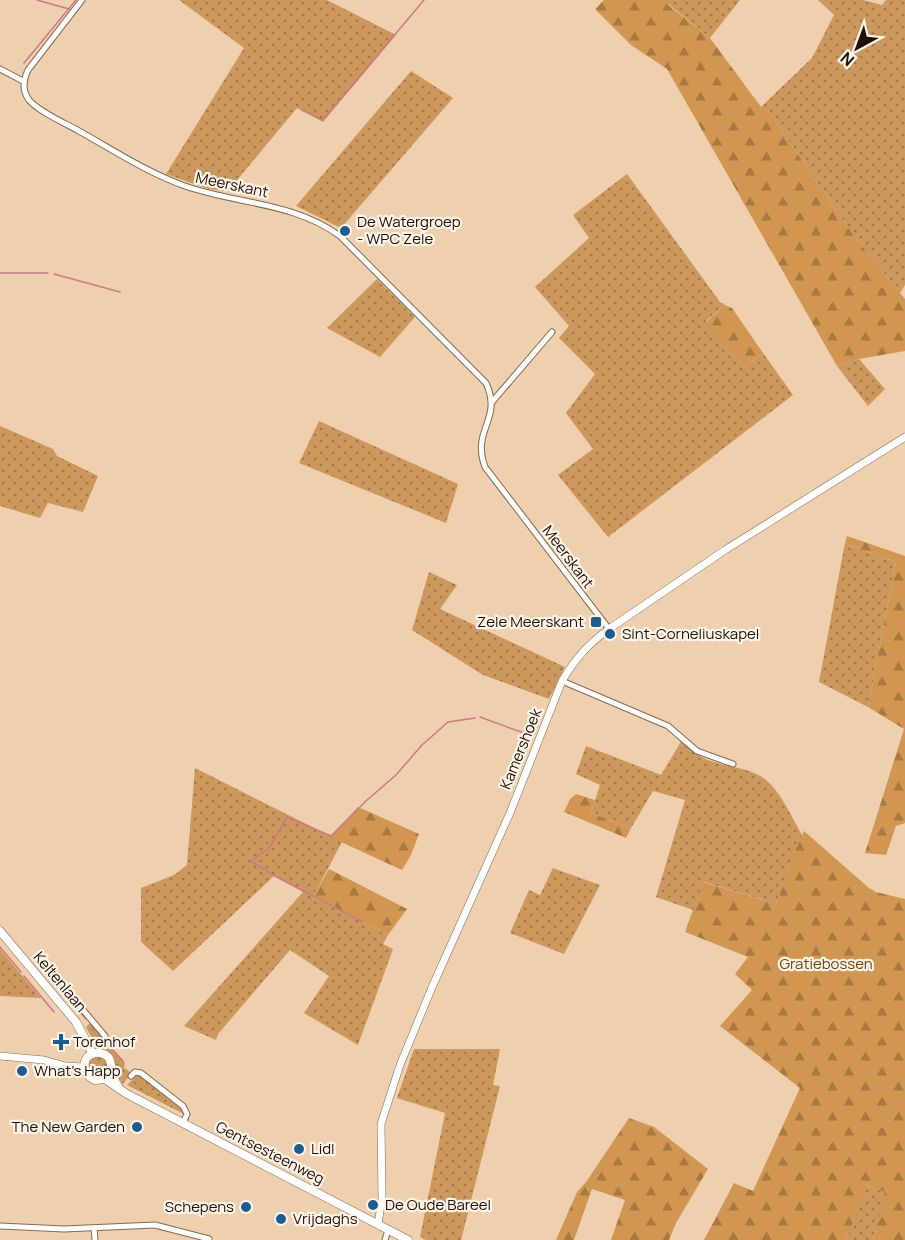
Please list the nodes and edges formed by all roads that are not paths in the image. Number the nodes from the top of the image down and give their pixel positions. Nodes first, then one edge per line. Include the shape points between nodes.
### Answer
1 (82, 0) edge
2 (0, 69) edge
3 (23, 81) junction
4 (552, 332) dead end
5 (492, 402) junction
6 (905, 437) edge
7 (609, 629) junction
8 (562, 681) junction
9 (734, 765) dead end
10 (0, 931) edge
11 (78, 1004) dead end
12 (90, 1019) junction
13 (80, 1028) junction
14 (105, 1036) dead end
15 (93, 1054) junction
16 (0, 1056) edge
17 (84, 1067) junction
18 (112, 1070) junction
19 (131, 1076) dead end
20 (105, 1079) junction
21 (120, 1089) junction
22 (183, 1123) junction
23 (378, 1224) junction
24 (0, 1226) edge
25 (94, 1228) junction
26 (388, 1230) junction
27 (209, 1239) edge
28 (95, 1240) edge
29 (385, 1240) edge
30 (408, 1240) edge

1 - 3 street
2 - 3 street
3 - 5 street, Meerskant via 25,94 33,104 170,181 215,196 297,213 333,231 486,383
4 - 5 street, Meerskant
5 - 7 street, Meerskant via 481,437 485,467
6 - 7 street, Kamershoek
7 - 8 street, Kamershoek via 577,657
8 - 9 street via 668,726 697,752
8 - 23 street, Kamershoek via 510,813 400,1065 381,1124 382,1199
10 - 13 main road, Keltenlaan
11 - 12 street
12 - 13 street
12 - 14 street
13 - 15 main road, Keltenlaan
15 - 17 main road
15 - 18 main road via 106,1055
16 - 17 street, Gentsesteenweg
17 - 20 main road, Gentsesteenweg via 90,1078
18 - 20 main road
18 - 21 main road
19 - 22 street via 137,1071 141,1073 183,1106 187,1114
20 - 21 main road, Gentsesteenweg
21 - 22 main road, Gentsesteenweg
22 - 23 main road, Gentsesteenweg
23 - 26 main road, Gentsesteenweg
24 - 25 street
25 - 27 street via 154,1225
25 - 28 street
26 - 29 street
26 - 30 main road, Gentsesteenweg

